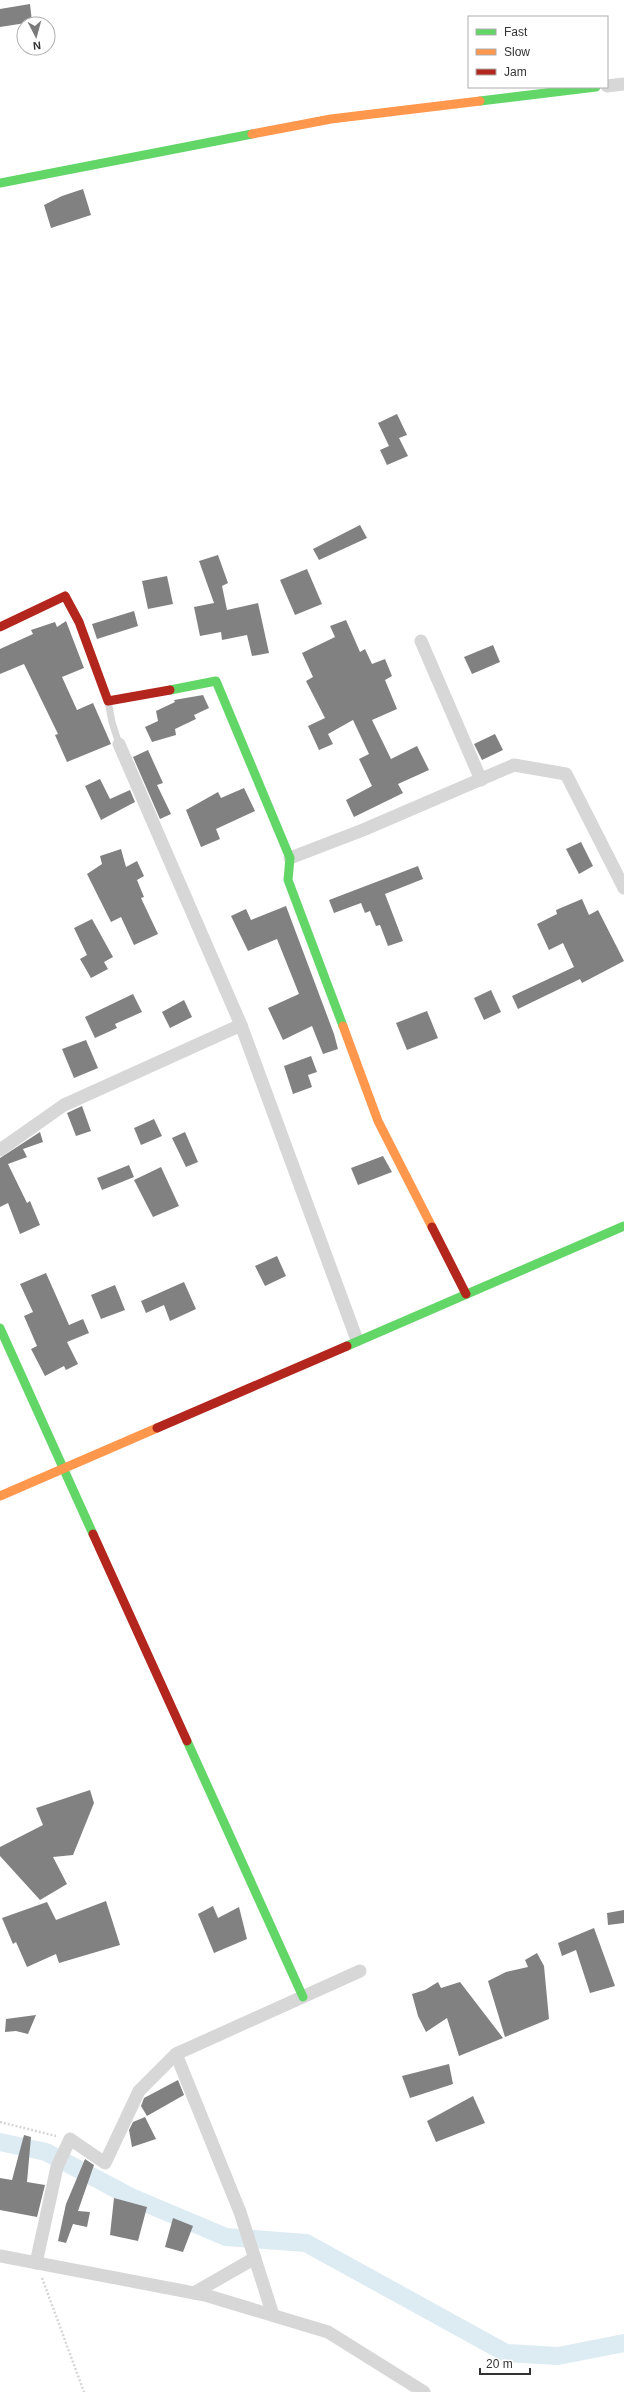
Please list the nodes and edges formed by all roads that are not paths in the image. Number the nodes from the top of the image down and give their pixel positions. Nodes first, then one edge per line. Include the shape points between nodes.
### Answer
1 (624, 84) edge
2 (608, 86) edge
3 (588, 88) edge
4 (0, 183) edge
5 (0, 627) edge
6 (421, 641) dead end
7 (108, 701) junction
8 (119, 744) joint
9 (481, 780) junction
10 (290, 858) junction
11 (624, 888) edge
12 (241, 1024) junction
13 (0, 1150) edge
14 (624, 1226) edge
15 (466, 1294) junction
16 (0, 1328) edge
17 (357, 1340) junction
18 (63, 1468) junction
19 (0, 1496) edge
20 (360, 1971) dead end
21 (303, 1998) junction
22 (176, 2054) junction
23 (0, 2256) edge
24 (255, 2258) junction
25 (36, 2263) junction
26 (194, 2292) junction
27 (273, 2315) junction
28 (424, 2392) edge

1 - 2 street
3 - 4 street via 331,119
5 - 7 street via 65,596 79,622
6 - 9 street
7 - 8 lane
7 - 10 street via 216,681
8 - 12 street
9 - 10 street
9 - 11 street via 514,765 566,774
10 - 15 street via 288,880 378,1121
12 - 13 street via 64,1105
12 - 17 street
14 - 15 street
15 - 17 street
16 - 18 street
17 - 18 street
18 - 19 street
18 - 21 street
20 - 21 street
21 - 22 street
22 - 24 street via 240,2212
22 - 25 street via 139,2091 105,2163 70,2139 57,2167
23 - 25 street
24 - 26 street
24 - 27 street
25 - 26 street
26 - 27 street
27 - 28 street via 328,2332

